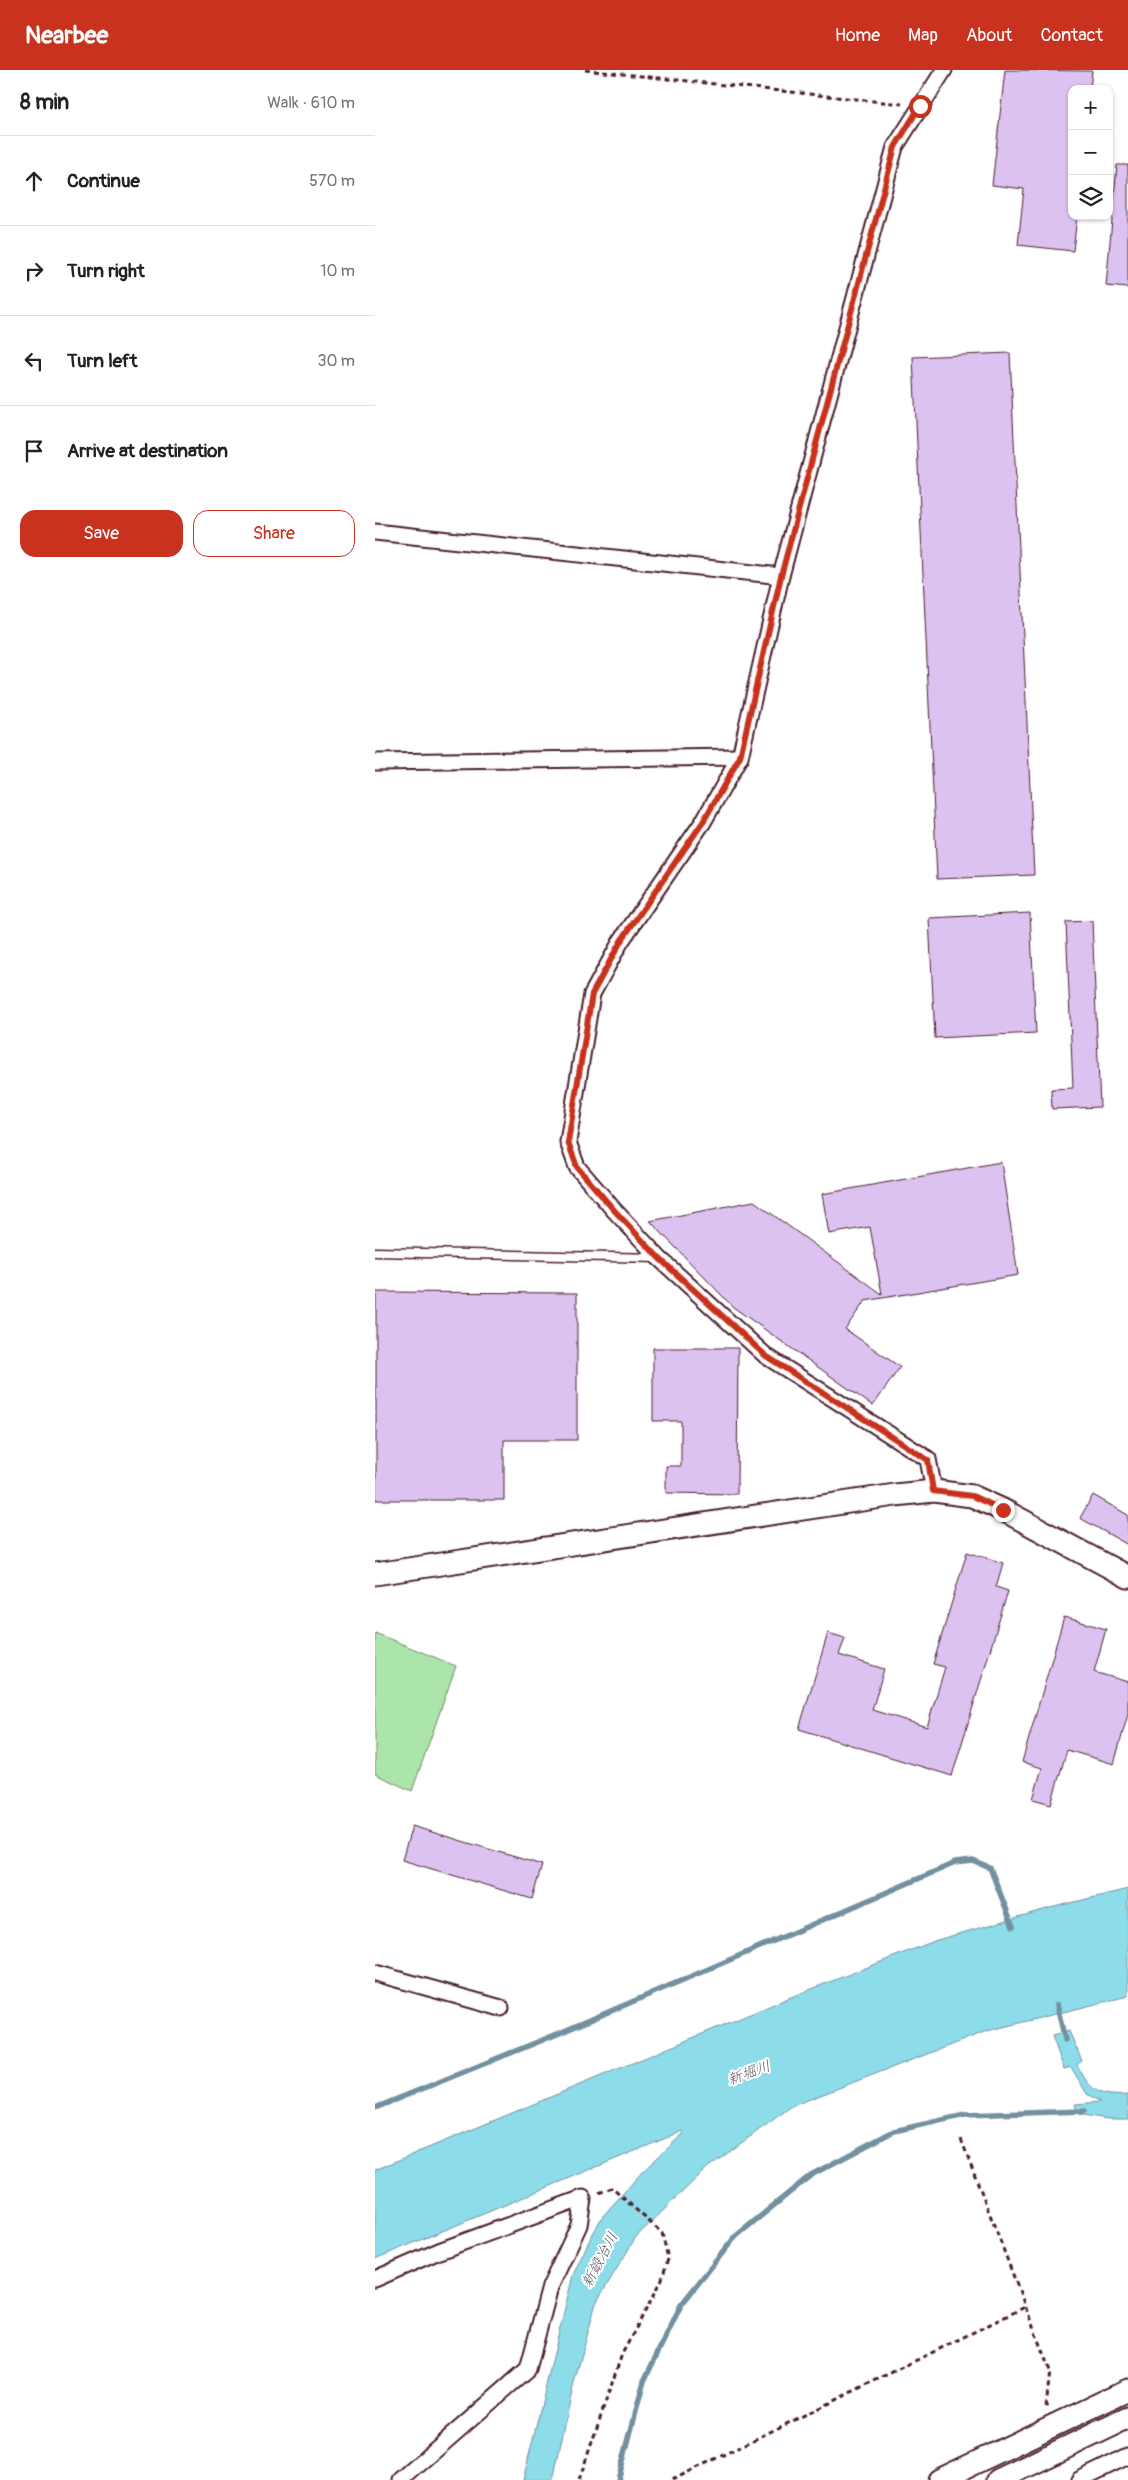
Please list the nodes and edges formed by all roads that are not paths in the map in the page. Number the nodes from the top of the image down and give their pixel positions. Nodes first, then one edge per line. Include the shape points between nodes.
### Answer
1 (945, 70) edge
2 (375, 532) edge
3 (781, 576) junction
4 (740, 757) junction
5 (375, 762) edge
6 (375, 1252) edge
7 (659, 1258) junction
8 (933, 1491) junction
9 (375, 1574) edge
10 (1128, 1577) edge
11 (375, 1973) edge
12 (501, 2008) dead end
13 (375, 2279) edge
14 (1128, 2390) edge
15 (1128, 2418) edge
16 (1044, 2430) junction
17 (1128, 2456) edge
18 (1038, 2470) edge
19 (401, 2480) edge
20 (939, 2480) edge
21 (999, 2480) edge
22 (1079, 2480) edge

1 - 3 street via 895,147
2 - 3 street
3 - 4 street
4 - 5 street
4 - 7 street via 703,822 621,941 592,994 581,1060 568,1142 577,1167
6 - 7 lane
7 - 8 street via 766,1356 928,1460
8 - 9 street
8 - 10 street via 972,1496
11 - 12 street
13 - 19 street via 439,2251 583,2198 579,2225 551,2287 528,2369
14 - 16 street
15 - 18 street
16 - 18 street
16 - 20 street
17 - 22 street
18 - 21 street

